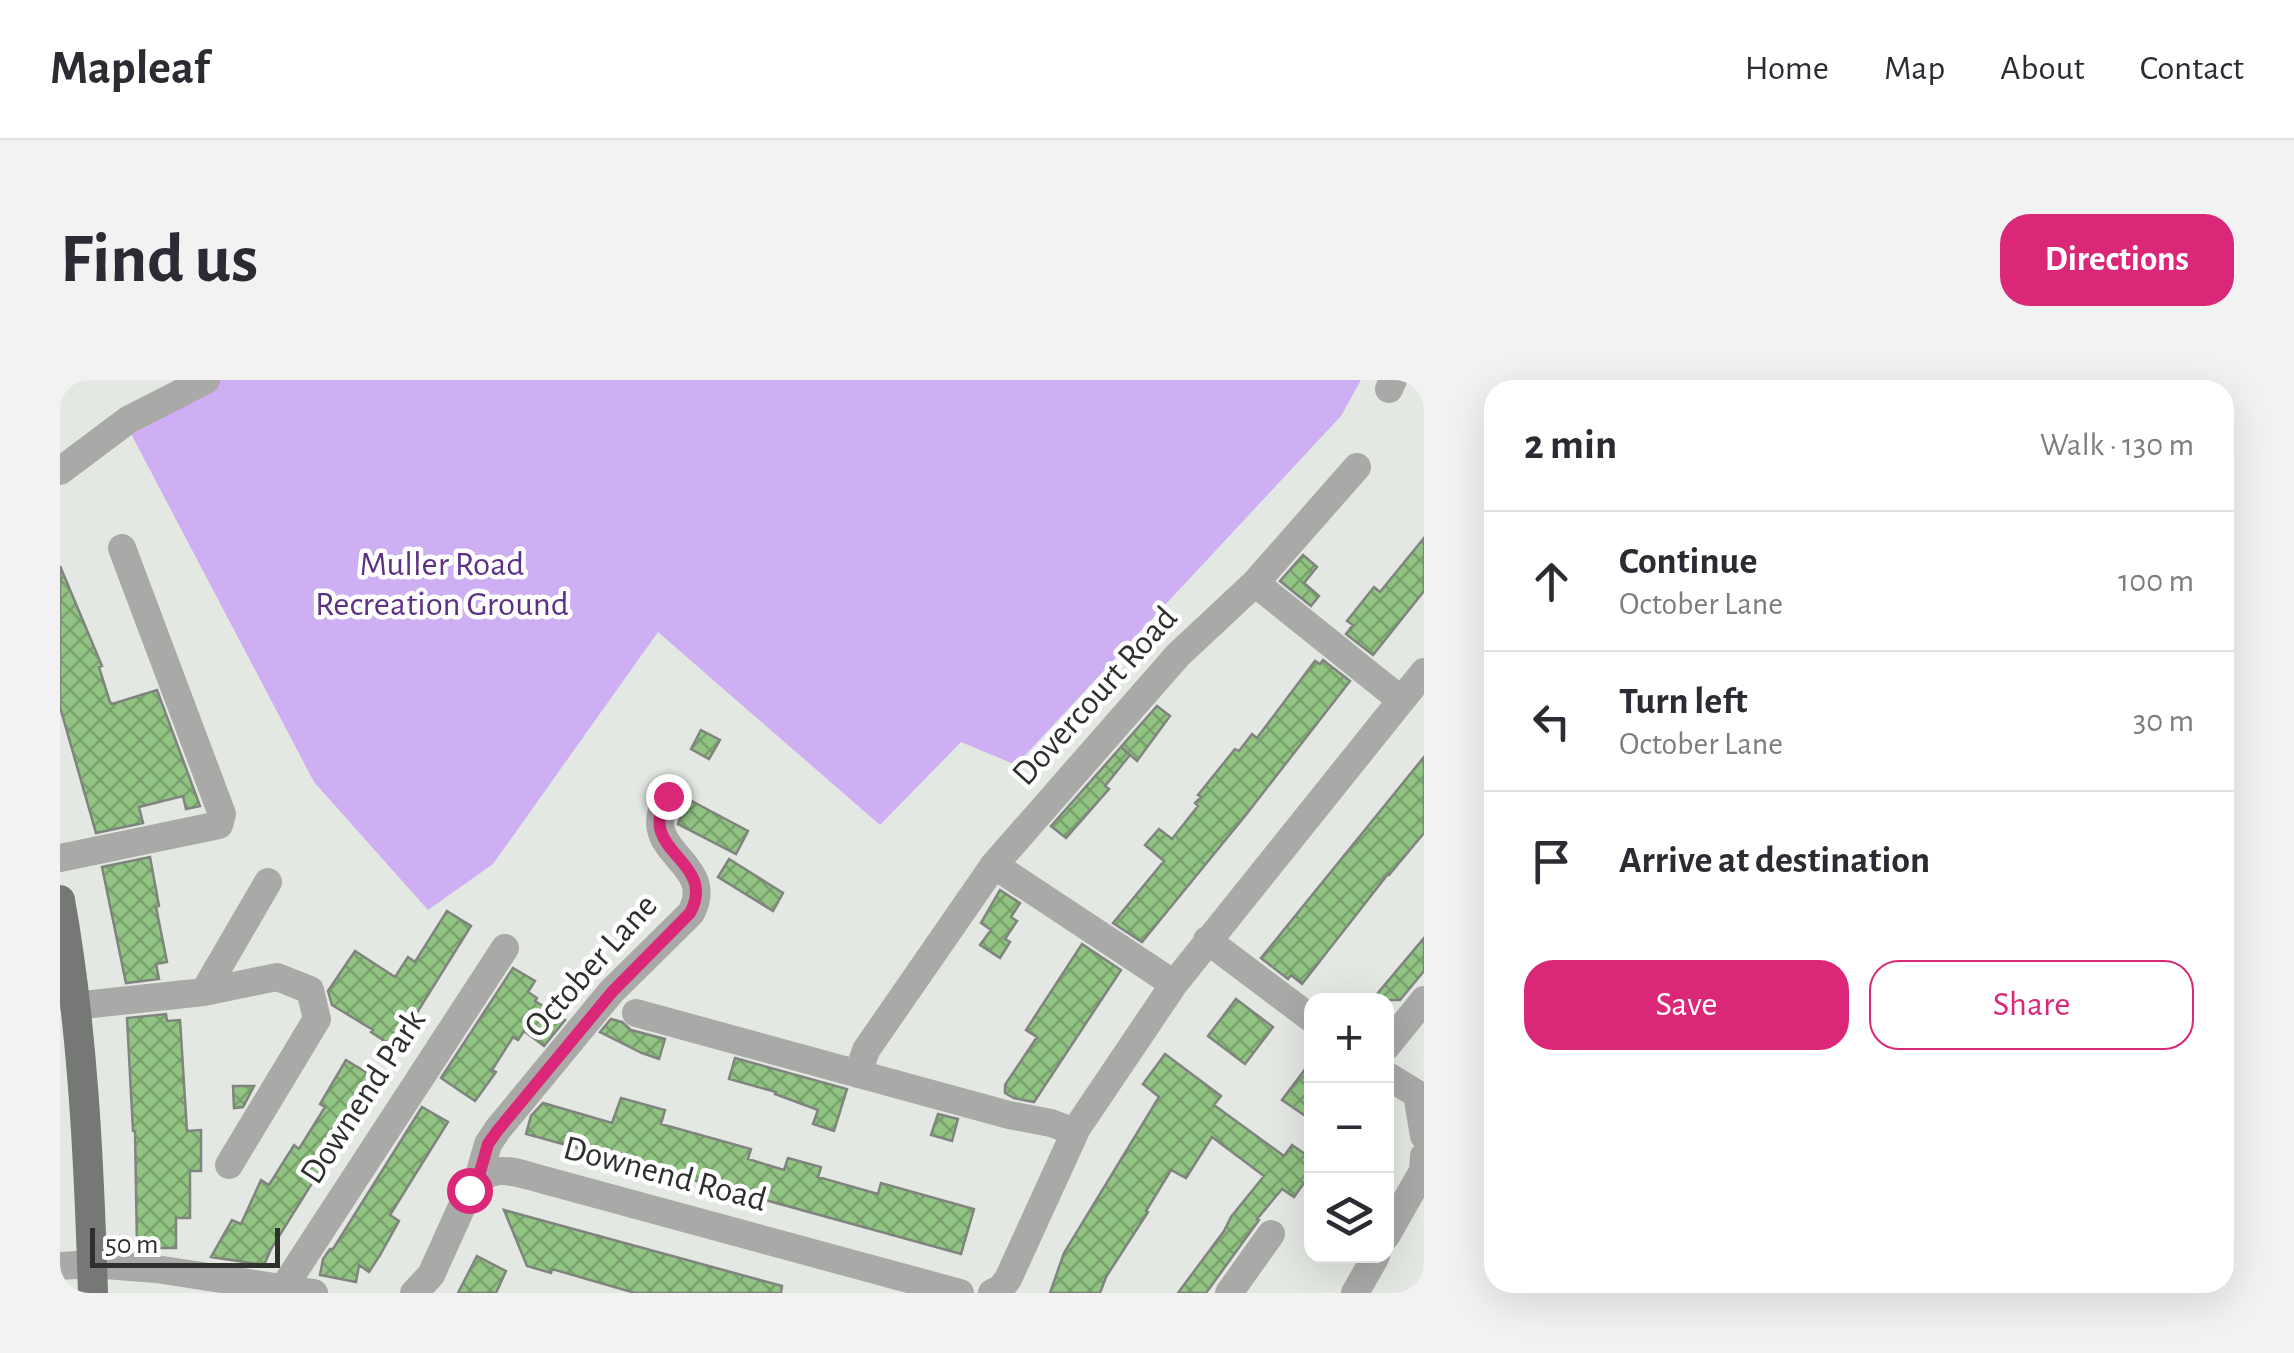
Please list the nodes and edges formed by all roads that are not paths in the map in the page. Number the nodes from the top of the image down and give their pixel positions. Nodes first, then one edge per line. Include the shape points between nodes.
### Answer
1 (206, 380) edge
2 (1357, 467) dead end
3 (60, 471) edge
4 (122, 548) dead end
5 (1256, 583) junction
6 (1424, 672) edge
7 (1401, 700) junction
8 (668, 796) dead end
9 (60, 858) edge
10 (994, 865) junction
11 (268, 882) dead end
12 (60, 900) edge
13 (1207, 940) junction
14 (505, 948) dead end
15 (1174, 984) junction
16 (204, 992) junction
17 (68, 995) edge
18 (1424, 1000) edge
19 (1304, 1013) edge
20 (636, 1014) dead end
21 (1394, 1037) edge
22 (862, 1062) junction
23 (1394, 1079) edge
24 (1420, 1093) edge
25 (1075, 1132) junction
26 (1424, 1136) edge
27 (1424, 1156) edge
28 (228, 1165) dead end
29 (478, 1179) junction
30 (1394, 1222) edge
31 (1270, 1234) dead end
32 (1372, 1263) edge
33 (60, 1266) edge
34 (92, 1278) edge
35 (284, 1287) junction
36 (314, 1293) edge
37 (416, 1293) edge
38 (960, 1293) edge
39 (992, 1293) edge
40 (1229, 1293) edge
41 (1355, 1293) edge

1 - 3 street via 128,420
2 - 5 street, Dovercourt Road
4 - 9 street via 222,814 219,825
5 - 7 street
5 - 10 street, Dovercourt Road via 1178,655
6 - 7 street
7 - 13 street
8 - 29 street, October Lane via 660,833 697,884 698,898 498,1130
10 - 15 street
10 - 22 street, Dovercourt Road
11 - 16 street
12 - 17 main road
13 - 15 street
13 - 19 street
14 - 35 street, Downend Park
15 - 25 street
16 - 17 street
16 - 28 street via 277,977 310,990 317,1019
17 - 34 main road via 81,1075
18 - 21 street
20 - 22 street
22 - 25 street via 1009,1116
23 - 24 street
24 - 26 street
25 - 39 street via 1008,1280
27 - 30 street
29 - 37 street
29 - 38 street, Downend Road via 506,1170
31 - 40 street
32 - 41 street
33 - 34 street
34 - 35 street via 156,1269
35 - 36 street

